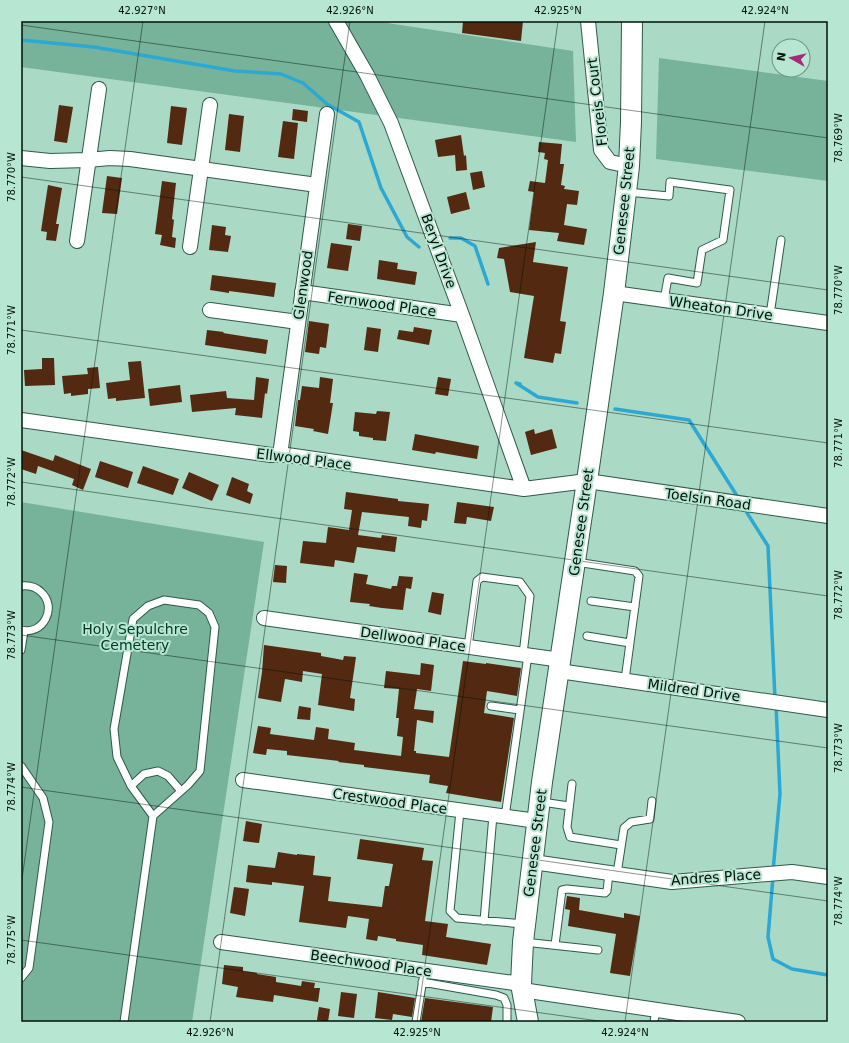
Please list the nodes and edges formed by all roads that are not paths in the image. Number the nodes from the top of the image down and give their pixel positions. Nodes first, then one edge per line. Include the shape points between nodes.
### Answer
1 (336, 21) edge
2 (588, 21) edge
3 (632, 21) edge
4 (99, 89) dead end
5 (210, 105) dead end
6 (327, 114) dead end
7 (21, 158) edge
8 (88, 160) junction
9 (629, 166) junction
10 (201, 168) junction
11 (318, 184) junction
12 (626, 192) junction
13 (781, 240) dead end
14 (77, 241) dead end
15 (190, 247) dead end
16 (302, 292) junction
17 (614, 293) junction
18 (664, 300) junction
19 (210, 310) dead end
20 (462, 315) junction
21 (770, 315) junction
22 (298, 322) junction
23 (828, 323) edge
24 (21, 420) edge
25 (280, 455) junction
26 (587, 481) junction
27 (524, 489) junction
28 (828, 516) edge
29 (576, 562) junction
30 (21, 586) edge
31 (591, 601) dead end
32 (635, 607) junction
33 (264, 618) dead end
34 (22, 630) edge
35 (587, 636) dead end
36 (630, 643) junction
37 (468, 647) junction
38 (21, 650) edge
39 (525, 655) junction
40 (560, 665) junction
41 (625, 680) junction
42 (491, 706) dead end
43 (520, 710) junction
44 (828, 710) edge
45 (21, 766) edge
46 (242, 780) dead end
47 (572, 784) dead end
48 (131, 786) junction
49 (181, 792) junction
50 (652, 801) dead end
51 (540, 802) junction
52 (569, 806) junction
53 (460, 810) junction
54 (153, 816) junction
55 (499, 816) junction
56 (537, 821) junction
57 (622, 845) junction
58 (533, 862) junction
59 (613, 873) junction
60 (828, 877) edge
61 (484, 921) junction
62 (524, 933) junction
63 (221, 942) dead end
64 (555, 945) junction
65 (598, 950) dead end
66 (423, 976) junction
67 (21, 978) edge
68 (522, 987) junction
69 (655, 1016) edge
70 (678, 1018) edge
71 (124, 1022) edge
72 (416, 1022) edge
73 (507, 1022) edge
74 (528, 1022) edge
75 (738, 1022) edge

1 - 20 street, Beryl Drive via 391,123
2 - 9 street, Floreis Court via 602,150 610,162
3 - 9 main road, Genesee Street
4 - 8 street
5 - 10 street
6 - 11 street, Glenwood
7 - 8 street via 50,161
8 - 10 street via 130,159
8 - 14 street
9 - 12 main road, Genesee Street
10 - 11 street
10 - 15 street
11 - 16 street, Glenwood
12 - 17 main road, Genesee Street
12 - 18 lane via 668,196 670,182 730,190 723,240 702,250 697,283 668,278
13 - 21 lane
16 - 20 street, Fernwood Place
16 - 22 street, Glenwood
17 - 18 street, Wheaton Drive
17 - 26 main road, Genesee Street
18 - 21 street, Wheaton Drive
19 - 22 street
20 - 27 street, Beryl Drive
21 - 23 street, Wheaton Drive
22 - 25 street, Glenwood
24 - 25 street, Ellwood Place
25 - 27 street, Ellwood Place
26 - 27 street, Ellwood Place
26 - 28 street, Toelsin Road
26 - 29 main road, Genesee Street
29 - 32 lane via 635,571 639,576
29 - 40 main road, Genesee Street
30 - 34 lane via 36,587 45,595 49,610 47,618 40,626 33,630
31 - 32 lane
32 - 36 lane
33 - 37 street, Dellwood Place
34 - 38 lane
35 - 36 lane
36 - 41 lane
37 - 39 street, Dellwood Place
37 - 39 lane via 477,581 482,577 520,582 530,596
39 - 40 street, Dellwood Place
39 - 43 lane
40 - 41 street, Mildred Drive
40 - 51 main road, Genesee Street
41 - 44 street, Mildred Drive
42 - 43 lane
43 - 55 lane
45 - 67 lane via 43,798 49,822 29,968
46 - 53 street, Crestwood Place
47 - 52 lane
48 - 49 lane via 144,774 158,771 168,776
48 - 49 lane via 117,757 114,729 133,619 148,606 164,600 199,605 209,613 215,627 200,771
48 - 54 lane
49 - 54 lane
50 - 57 lane via 650,819 631,822 624,828
51 - 52 lane
51 - 56 main road, Genesee Street
52 - 57 lane via 567,826 570,837
53 - 55 street, Crestwood Place
53 - 61 lane via 450,911 457,918
54 - 71 lane
55 - 56 street, Crestwood Place
55 - 61 lane
56 - 58 main road, Genesee Street
57 - 59 lane
58 - 59 street, Andres Place
58 - 62 main road, Genesee Street
59 - 60 street, Andres Place via 672,882 792,872
59 - 64 lane via 605,893 562,890
61 - 62 lane
62 - 64 lane
62 - 68 main road, Genesee Street
63 - 66 street, Beechwood Place
64 - 65 lane
66 - 68 street, Beechwood Place
66 - 72 lane
66 - 73 lane via 504,998 507,1005
68 - 69 street, Beechwood Place
68 - 74 main road, Genesee Street
69 - 70 street, Beechwood Place
70 - 75 street, Beechwood Place

